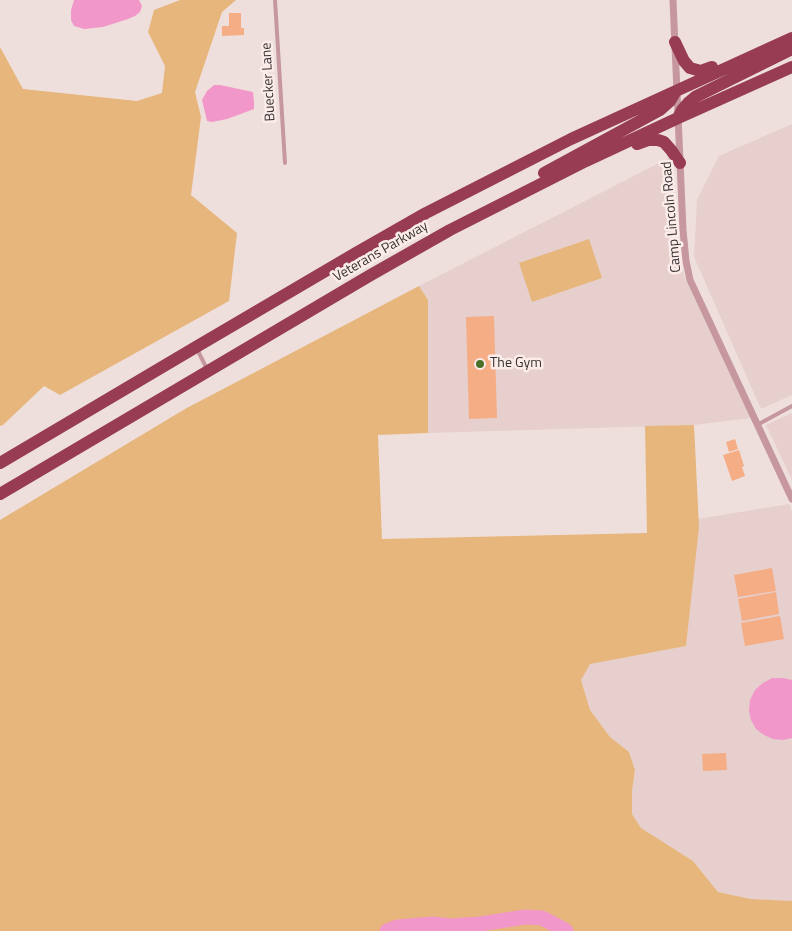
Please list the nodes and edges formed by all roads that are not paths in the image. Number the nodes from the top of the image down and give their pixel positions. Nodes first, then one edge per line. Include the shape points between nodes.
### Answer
1 (276, 0) edge
2 (673, 0) edge
3 (792, 31) edge
4 (792, 38) edge
5 (675, 42) junction
6 (792, 48) edge
7 (792, 67) edge
8 (676, 90) junction
9 (678, 118) junction
10 (285, 163) dead end
11 (680, 164) junction
12 (527, 191) junction
13 (496, 207) junction
14 (196, 347) junction
15 (208, 370) junction
16 (792, 406) edge
17 (757, 425) junction
18 (0, 463) edge
19 (0, 494) edge
20 (792, 499) edge

1 - 10 lane, Buecker Lane
2 - 5 street, Camp Lincoln Road
3 - 5 highway via 701,71 686,65
4 - 8 highway, Veterans Parkway
5 - 8 street, Camp Lincoln Road
6 - 9 highway via 695,97
7 - 9 highway, Veterans Parkway
8 - 9 street, Camp Lincoln Road
8 - 13 highway via 660,110 507,194
8 - 14 highway, Veterans Parkway via 426,213
9 - 11 street, Camp Lincoln Road
9 - 12 highway, Veterans Parkway
11 - 12 highway via 664,142 648,140 544,189
11 - 17 street, Camp Lincoln Road via 683,230 690,280
12 - 13 highway, Veterans Parkway
13 - 15 highway, Veterans Parkway via 368,276
14 - 15 lane
14 - 18 highway, Veterans Parkway
15 - 19 highway, Veterans Parkway
16 - 17 lane
17 - 20 street, Camp Lincoln Road

